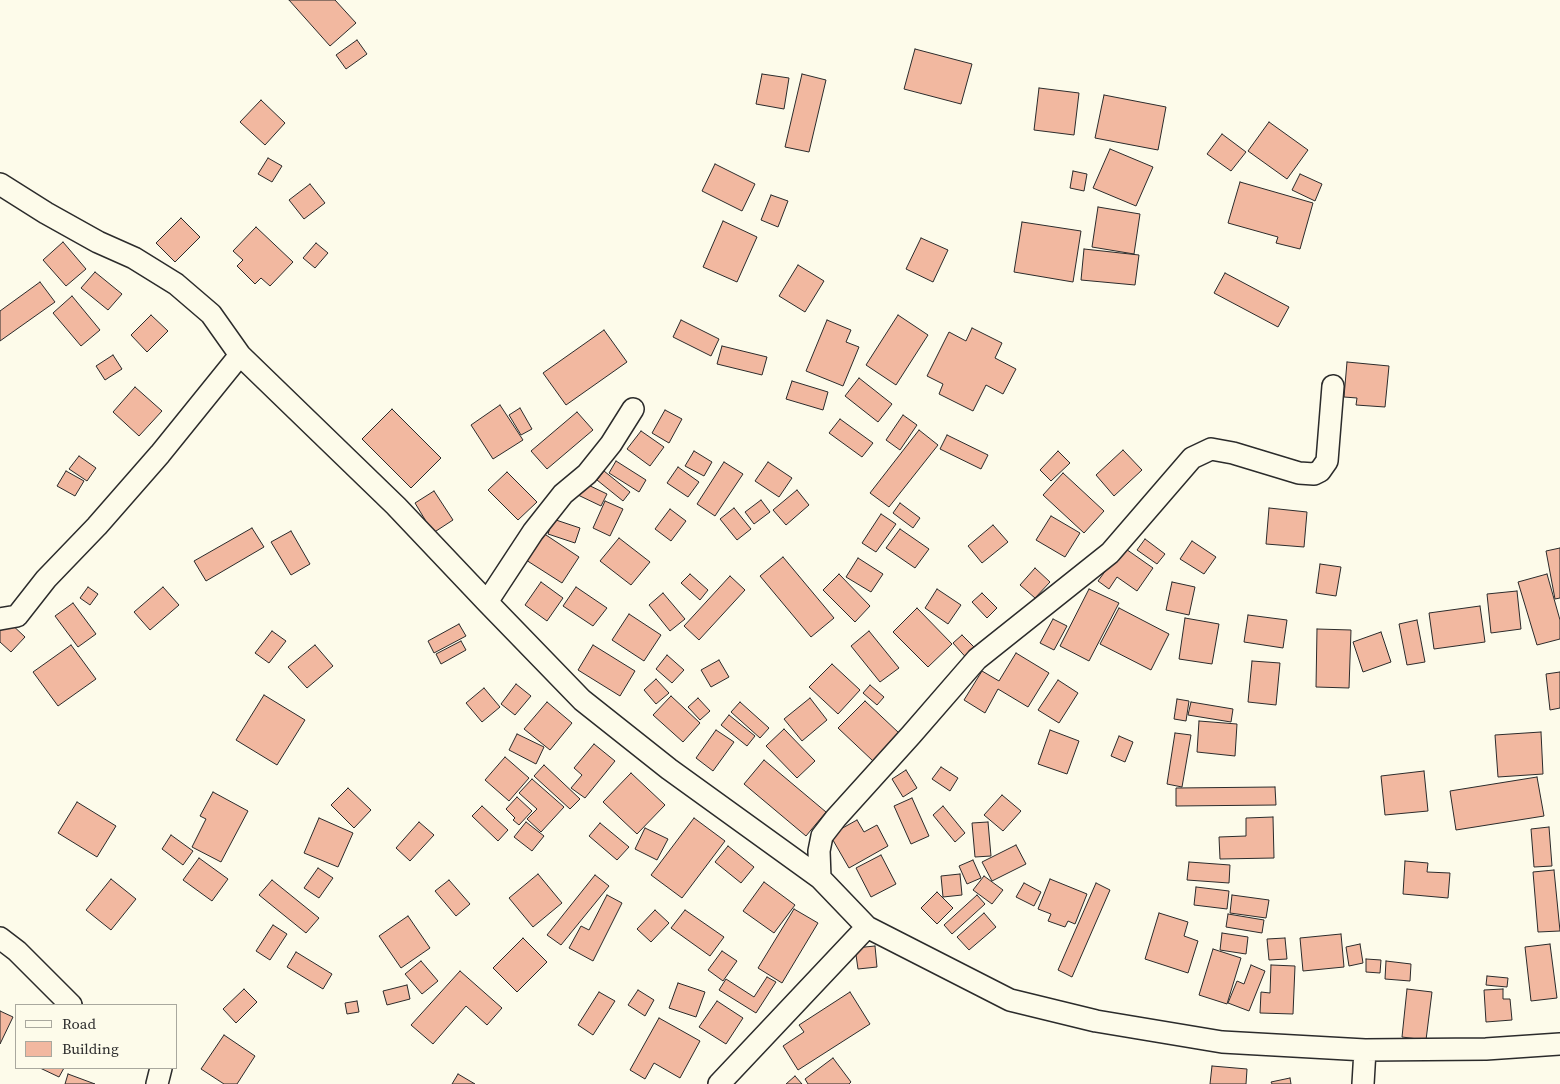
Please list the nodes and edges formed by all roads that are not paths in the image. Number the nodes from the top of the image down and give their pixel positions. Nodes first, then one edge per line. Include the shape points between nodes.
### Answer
1 (0, 184) edge
2 (240, 355) junction
3 (1333, 386) dead end
4 (633, 409) dead end
5 (487, 602) junction
6 (0, 619) edge
7 (820, 878) junction
8 (866, 927) junction
9 (0, 938) edge
10 (70, 1004) edge
11 (1560, 1044) edge
12 (1365, 1050) junction
13 (162, 1069) edge
14 (157, 1084) edge
15 (719, 1084) edge
16 (1362, 1084) edge

1 - 2 street via 176,284 211,314
2 - 5 street via 396,506
2 - 6 street via 160,454 46,579 17,616
3 - 7 street via 1327,461 1320,471 1299,473 1211,449 1192,458 1110,553 977,659 836,818 822,836
4 - 5 street via 587,474 563,494 533,532
5 - 7 street via 582,700 669,769
7 - 8 street
8 - 12 street via 1010,1000 1096,1021 1222,1042
8 - 15 street
9 - 10 street
11 - 12 street via 1486,1050
12 - 16 street
13 - 14 street

